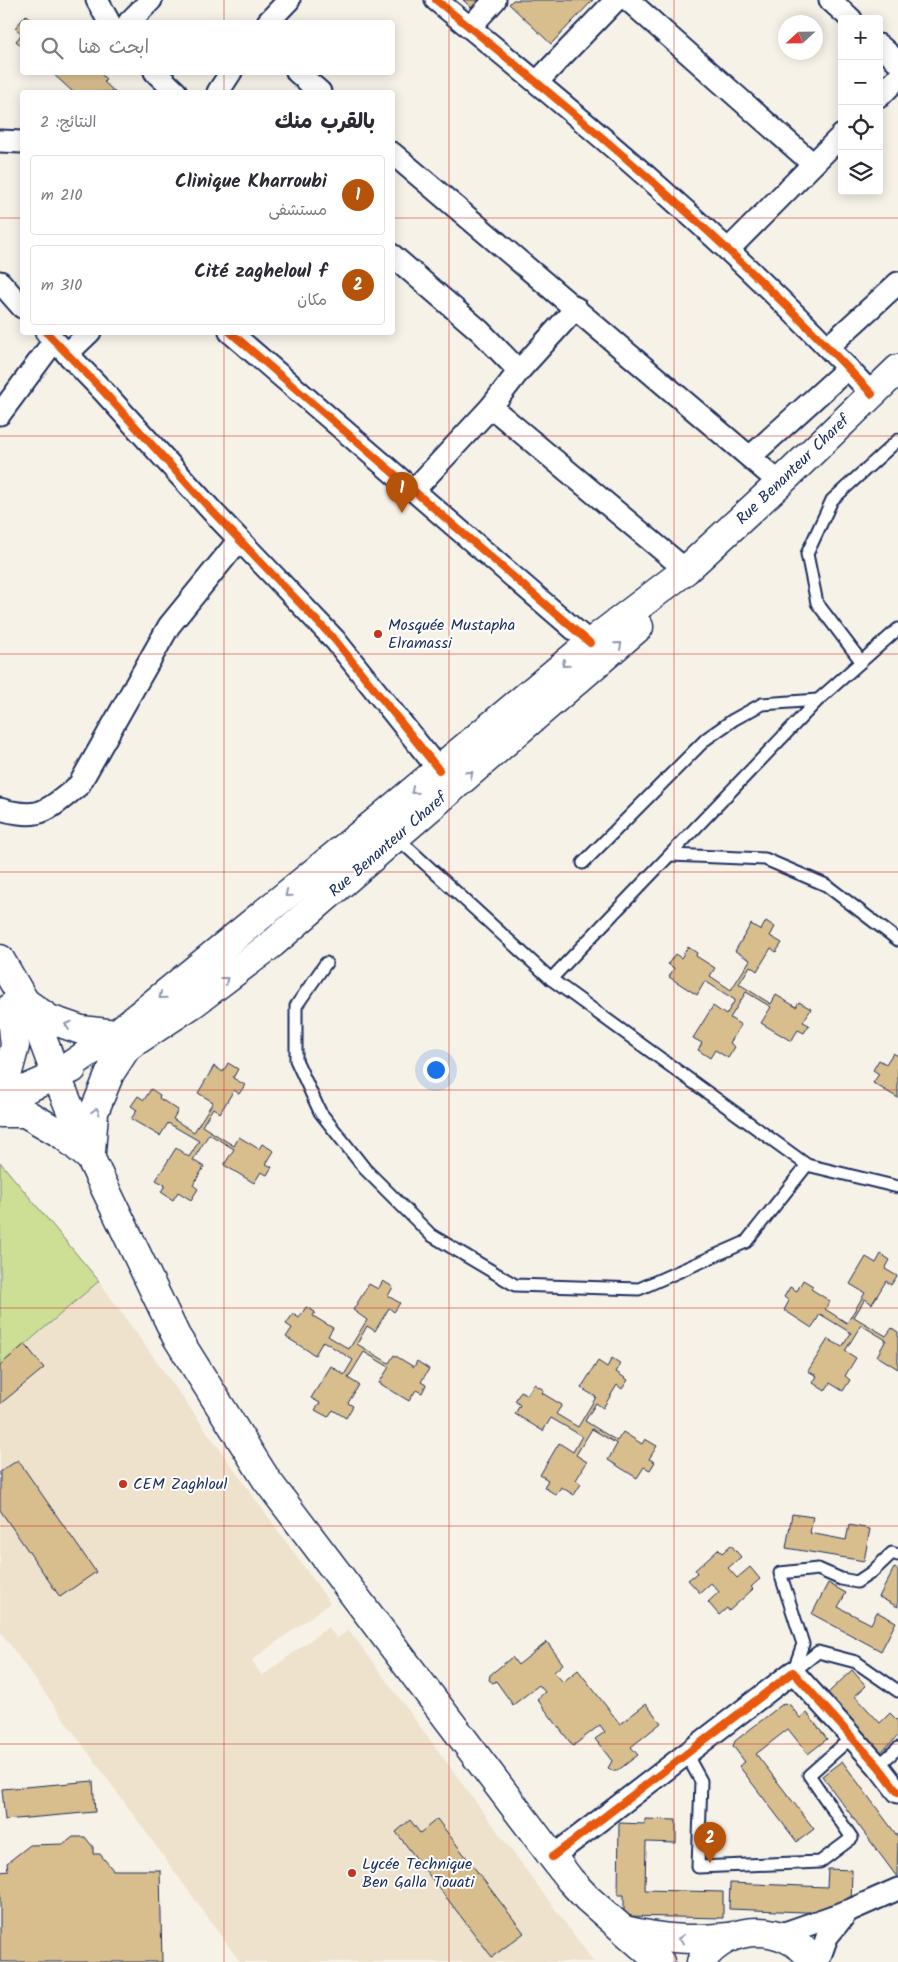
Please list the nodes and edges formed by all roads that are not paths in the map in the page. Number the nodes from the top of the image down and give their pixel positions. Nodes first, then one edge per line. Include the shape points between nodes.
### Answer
1 (98, 0) edge
2 (151, 0) edge
3 (289, 0) edge
4 (436, 0) edge
5 (496, 0) edge
6 (616, 0) edge
7 (628, 0) edge
8 (830, 0) edge
9 (847, 15) edge
10 (108, 20) edge
11 (131, 20) edge
12 (270, 20) edge
13 (470, 27) junction
14 (883, 49) edge
15 (898, 62) edge
16 (158, 75) edge
17 (229, 75) edge
18 (300, 75) edge
19 (898, 78) edge
20 (536, 82) junction
21 (174, 90) edge
22 (219, 90) edge
23 (318, 90) edge
24 (883, 93) edge
25 (838, 139) edge
26 (0, 141) edge
27 (20, 142) edge
28 (395, 156) edge
29 (813, 164) junction
30 (728, 250) junction
31 (395, 258) edge
32 (0, 282) edge
33 (898, 283) edge
34 (20, 305) edge
35 (576, 308) junction
36 (81, 335) edge
37 (233, 335) edge
38 (56, 343) edge
39 (828, 346) junction
40 (848, 368) junction
41 (898, 369) edge
42 (519, 371) junction
43 (872, 394) junction
44 (491, 407) junction
45 (0, 414) edge
46 (898, 440) edge
47 (750, 457) junction
48 (780, 483) junction
49 (414, 490) junction
50 (239, 540) junction
51 (686, 570) junction
52 (898, 629) edge
53 (590, 643) junction
54 (860, 662) junction
55 (818, 700) junction
56 (439, 770) junction
57 (0, 809) edge
58 (388, 829) junction
59 (671, 855) junction
60 (582, 863) dead end
61 (898, 940) edge
62 (0, 959) edge
63 (326, 963) dead end
64 (551, 979) junction
65 (12, 1000) edge
66 (122, 1040) junction
67 (56, 1075) junction
68 (0, 1087) edge
69 (0, 1100) edge
70 (0, 1113) edge
71 (90, 1159) junction
72 (807, 1165) junction
73 (898, 1187) edge
74 (898, 1555) edge
75 (793, 1672) junction
76 (898, 1691) edge
77 (852, 1737) junction
78 (898, 1748) edge
79 (686, 1754) junction
80 (878, 1766) junction
81 (898, 1792) edge
82 (552, 1857) junction
83 (898, 1889) edge
84 (848, 1911) junction
85 (622, 1929) junction
86 (779, 1935) junction
87 (730, 1937) junction
88 (660, 1962) edge
89 (701, 1962) edge
90 (814, 1962) edge
91 (818, 1962) edge

1 - 10 street
2 - 11 street
3 - 12 street
4 - 13 street
5 - 13 street
6 - 20 street
7 - 29 street
8 - 9 street
13 - 20 street
14 - 15 street
16 - 21 street
17 - 22 street
18 - 23 street
19 - 24 street
20 - 30 street
25 - 29 street
26 - 27 street
28 - 35 street
29 - 30 street
30 - 39 street
31 - 42 street via 480,331
32 - 34 street
33 - 39 street
35 - 42 street
35 - 47 street
36 - 38 street
37 - 49 street
38 - 45 street
38 - 50 street
39 - 40 street
40 - 43 street
40 - 47 street
41 - 43 main road, Rue Benanteur Charef
42 - 44 street
43 - 48 main road, Rue Benanteur Charef
44 - 49 street
44 - 51 street
46 - 54 lane via 832,500 808,554 817,603
47 - 48 street
48 - 51 main road, Rue Benanteur Charef
49 - 53 street
50 - 56 street via 335,640
50 - 57 street via 169,626 79,785 58,802 36,813
51 - 53 main road, Rue Benanteur Charef
58 -> 51 main road, Rue Benanteur Charef via 644,623
52 - 54 lane
53 -> 56 main road, Rue Benanteur Charef
54 - 55 lane
55 - 59 lane
55 - 60 lane via 762,704 733,720 706,739
56 -> 58 main road, Rue Benanteur Charef
58 - 64 lane
58 - 66 main road, Rue Benanteur Charef
59 - 61 lane via 765,859 826,885
59 - 64 lane
62 - 65 main road
63 - 72 lane via 296,1006 296,1060 320,1112 365,1169 431,1236 515,1285 639,1288 746,1242
64 - 72 lane
66 -> 65 main road via 81,1030
65 - 67 main road via 35,1020
65 - 68 main road via 15,1046 5,1083
66 - 67 main road, Rue Benanteur Charef
71 -> 66 main road via 94,1112
67 - 69 main road, Rue Benanteur Charef
67 - 71 main road
70 - 71 main road via 25,1113 63,1135
71 - 82 main road via 176,1336 266,1479
72 - 73 lane
74 - 75 lane via 892,1553 857,1582 818,1569 780,1573 803,1644
75 - 76 lane via 818,1652 856,1662
75 - 77 street
75 - 79 street
77 - 79 lane via 809,1775 852,1838 820,1862 698,1867 701,1780
77 - 80 street
78 - 80 lane
79 - 82 street
80 - 81 street
82 - 85 main road via 587,1898
83 - 84 street
84 - 86 street
84 - 91 street via 827,1937
87 -> 85 main road via 681,1940
85 - 88 main road
86 - 87 main road via 762,1931
86 - 90 main road via 801,1947
87 - 89 main road via 716,1945

